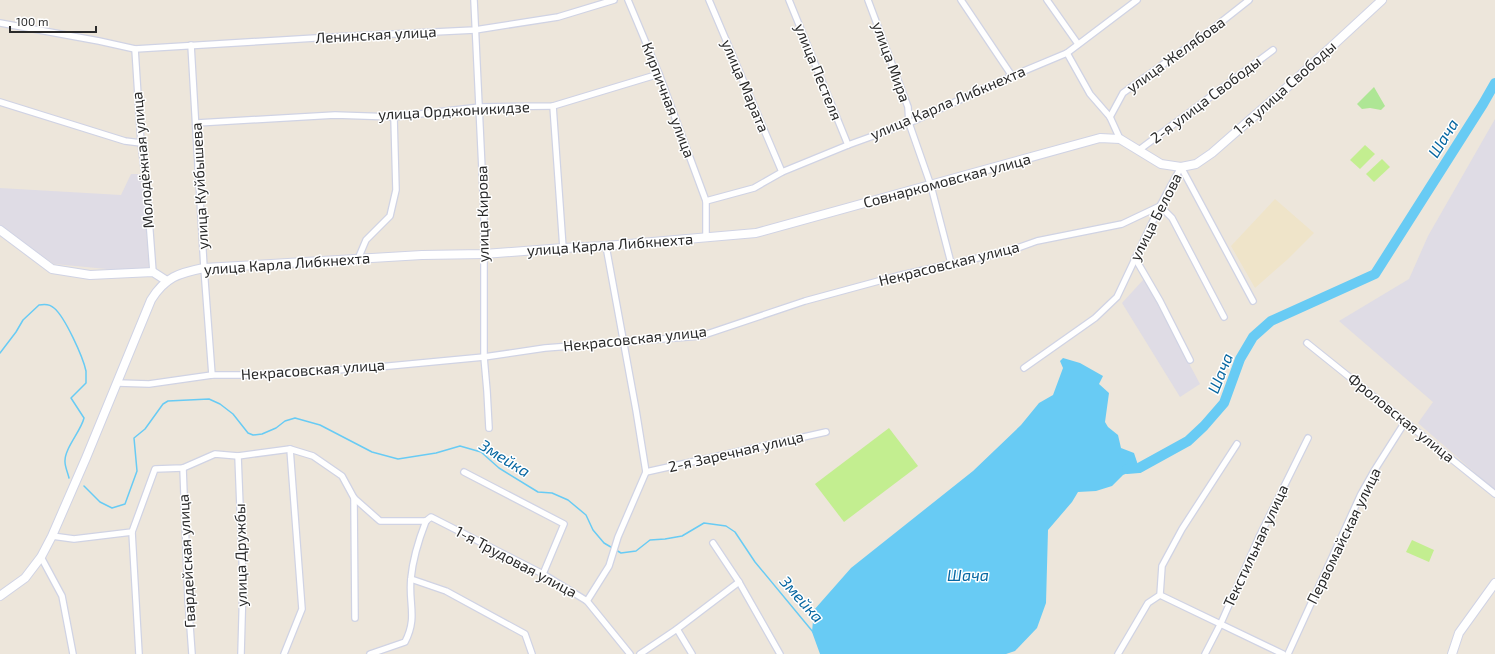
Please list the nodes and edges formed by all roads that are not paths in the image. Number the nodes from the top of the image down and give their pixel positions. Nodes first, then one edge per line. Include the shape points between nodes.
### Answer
1 (474, 0) edge
2 (614, 0) edge
3 (628, 0) edge
4 (709, 0) edge
5 (789, 0) edge
6 (868, 0) edge
7 (961, 0) edge
8 (1047, 0) edge
9 (1137, 0) edge
10 (1249, 0) edge
11 (1382, 0) edge
12 (0, 23) edge
13 (475, 30) junction
14 (1078, 44) junction
15 (191, 45) junction
16 (135, 49) junction
17 (1273, 50) dead end
18 (1067, 53) junction
19 (659, 74) junction
20 (1012, 76) junction
21 (0, 102) edge
22 (553, 106) junction
23 (480, 108) junction
24 (394, 117) junction
25 (1110, 117) junction
26 (197, 123) junction
27 (909, 123) junction
28 (1120, 139) junction
29 (141, 143) junction
30 (848, 145) junction
31 (1139, 150) junction
32 (1181, 167) junction
33 (782, 172) junction
34 (931, 186) junction
35 (706, 201) junction
36 (1160, 206) junction
37 (0, 230) edge
38 (706, 238) junction
39 (606, 246) junction
40 (563, 248) junction
41 (484, 254) junction
42 (1135, 258) junction
43 (358, 259) junction
44 (951, 264) junction
45 (204, 268) junction
46 (153, 272) junction
47 (167, 281) junction
48 (1253, 301) dead end
49 (1224, 317) dead end
50 (624, 342) junction
51 (1307, 343) dead end
52 (484, 357) junction
53 (1190, 360) dead end
54 (1024, 368) dead end
55 (212, 375) junction
56 (118, 383) junction
57 (1405, 422) junction
58 (489, 428) dead end
59 (826, 432) dead end
60 (1308, 438) dead end
61 (1237, 444) dead end
62 (290, 449) junction
63 (238, 456) junction
64 (183, 468) junction
65 (464, 472) dead end
66 (646, 472) junction
67 (1495, 494) edge
68 (354, 498) junction
69 (426, 521) junction
70 (132, 532) junction
71 (52, 536) junction
72 (713, 542) dead end
73 (41, 557) junction
74 (544, 574) junction
75 (410, 579) junction
76 (739, 582) junction
77 (1495, 583) edge
78 (1160, 595) junction
79 (0, 596) edge
80 (588, 601) junction
81 (355, 618) dead end
82 (1221, 623) junction
83 (677, 629) junction
84 (73, 654) edge
85 (139, 654) edge
86 (192, 654) edge
87 (241, 654) edge
88 (284, 654) edge
89 (370, 654) edge
90 (532, 654) edge
91 (630, 654) edge
92 (640, 654) edge
93 (692, 654) edge
94 (780, 654) edge
95 (1118, 654) edge
96 (1205, 654) edge
97 (1284, 654) edge
98 (1288, 654) edge
99 (1452, 654) edge

1 - 13 street, улица Кирова
2 - 13 street, Ленинская улица via 558,17
3 - 19 street, Кирпичная улица
4 - 33 street, улица Марата
5 - 30 street, улица Пестеля
6 - 27 street, улица Мира via 908,107
7 - 20 street
8 - 14 street
9 - 14 street, улица Карла Либкнехта
10 - 25 street, улица Желябова via 1123,93
11 - 32 street, 1-я улица Свободы via 1212,153 1196,164
12 - 16 street, Ленинская улица via 99,40
13 - 15 street, Ленинская улица
13 - 23 street, улица Кирова
14 - 18 street, улица Карла Либкнехта
15 - 16 street, Ленинская улица
15 - 26 street, улица Куйбышева
16 - 29 street, Молодёжная улица
17 - 31 street, 2-я улица Свободы
18 - 20 street, улица Карла Либкнехта
18 - 25 street via 1090,94
19 - 22 street, улица Орджоникидзе
19 - 35 street, Кирпичная улица
20 - 27 street, улица Карла Либкнехта
21 - 29 street via 125,141
22 - 23 street, улица Орджоникидзе
22 - 40 street
23 - 24 street, улица Орджоникидзе
23 - 41 street, улица Кирова
24 - 26 street, улица Орджоникидзе via 335,115
24 - 43 street via 396,190 390,216 366,240
25 - 28 street
26 - 45 street, улица Куйбышева
27 - 30 street, улица Карла Либкнехта
27 - 34 street, улица Мира
28 - 31 street, Совнаркомовская улица
28 - 34 street, Совнаркомовская улица via 1100,138
29 - 46 street, Молодёжная улица
30 - 33 street, улица Карла Либкнехта
31 - 32 street, Совнаркомовская улица via 1161,164
32 - 36 street, улица Белова
32 - 48 street, улица Белова
33 - 35 street, улица Карла Либкнехта via 754,188
34 - 38 street, Совнаркомовская улица via 756,233
34 - 44 street, улица Мира
35 - 38 street, улица Карла Либкнехта
36 - 42 street, улица Белова
36 - 44 street, Некрасовская улица via 1122,224 1037,241 1009,252
36 - 49 street via 1172,218
37 - 46 street via 52,269 90,275
38 - 39 street, улица Карла Либкнехта
39 - 40 street, улица Карла Либкнехта
39 - 50 street
40 - 41 street, улица Карла Либкнехта
41 - 43 street, улица Карла Либкнехта
41 - 52 street, улица Кирова
42 - 53 street
42 - 54 street, улица Белова via 1117,297 1095,318
43 - 45 street, улица Карла Либкнехта
44 - 50 street, Некрасовская улица via 805,301 701,336
45 - 47 street, улица Карла Либкнехта via 183,272
45 - 55 street, улица Куйбышева
46 - 47 street
47 - 56 street via 151,300
50 - 52 street, Некрасовская улица via 545,348
50 - 66 street
51 - 57 street, Фроловская улица
52 - 55 street, Некрасовская улица via 368,368
52 - 58 street, улица Кирова
55 - 56 street, Некрасовская улица via 149,384
56 - 71 street
57 - 67 street, Фроловская улица
57 - 98 street, Первомайская улица via 1361,494
59 - 66 street, 2-я Заречная улица
60 - 82 street, Текстильная улица via 1259,537
61 - 78 street via 1182,528 1162,566
62 - 63 street
62 - 68 street via 313,456 342,476
62 - 88 street via 302,609
63 - 64 street via 215,454
63 - 87 street, улица Дружбы via 243,583
64 - 70 street via 155,469
64 - 86 street, Гвардейская улица
65 - 74 street via 564,524
66 - 80 street via 618,537 611,562
68 - 69 street via 380,521
68 - 81 street
69 - 74 street, 1-я Трудовая улица via 431,517
69 - 75 street via 415,549
70 - 71 street via 74,539
70 - 85 street
71 - 73 street
72 - 76 street
73 - 79 street via 25,578
73 - 84 street via 62,596
74 - 80 street, 1-я Трудовая улица
75 - 89 street via 413,617 405,642
75 - 90 street via 446,591 525,634
76 - 83 street
76 - 94 street
77 - 99 street via 1460,633
78 - 82 street
78 - 95 street via 1148,603
80 - 91 street, 1-я Трудовая улица
82 - 96 street, Текстильная улица
82 - 97 street
83 - 92 street
83 - 93 street

